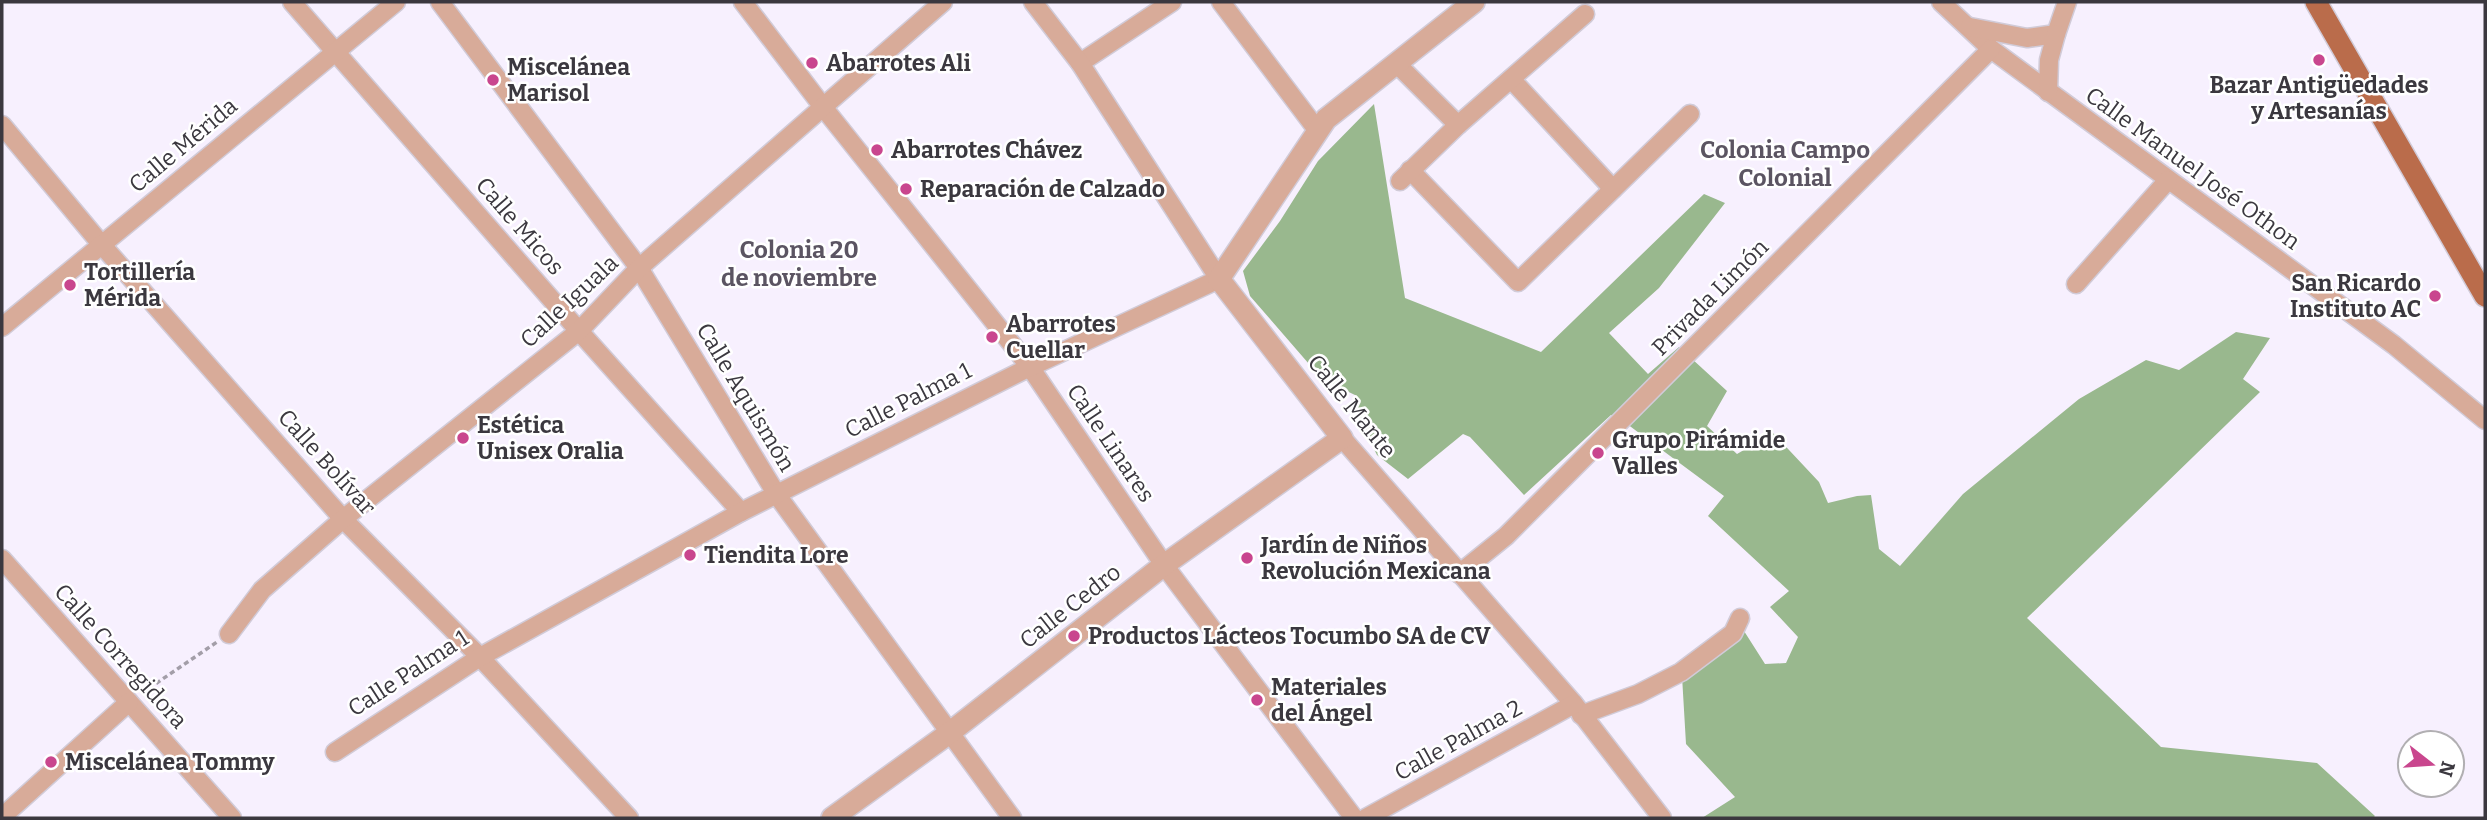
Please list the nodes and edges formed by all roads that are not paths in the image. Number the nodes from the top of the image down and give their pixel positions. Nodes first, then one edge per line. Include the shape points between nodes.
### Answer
1 (292, 2) edge
2 (396, 2) edge
3 (440, 2) edge
4 (743, 2) edge
5 (943, 2) edge
6 (1033, 2) edge
7 (1172, 2) edge
8 (1221, 2) edge
9 (1474, 2) edge
10 (1941, 2) edge
11 (2067, 2) edge
12 (2316, 2) edge
13 (1585, 14) dead end
14 (1966, 26) junction
15 (2056, 34) junction
16 (335, 50) junction
17 (1991, 50) junction
18 (1080, 63) junction
19 (1396, 63) junction
20 (1511, 79) junction
21 (2048, 92) junction
22 (823, 107) junction
23 (1690, 114) dead end
24 (2, 125) edge
25 (1458, 125) junction
26 (1318, 131) junction
27 (2168, 180) junction
28 (1614, 189) junction
29 (102, 244) junction
30 (639, 268) junction
31 (1219, 279) junction
32 (2076, 284) dead end
33 (2485, 296) edge
34 (2, 327) edge
35 (579, 331) junction
36 (1030, 367) junction
37 (2485, 420) edge
38 (1342, 438) junction
39 (777, 495) junction
40 (741, 512) junction
41 (343, 519) junction
42 (2, 559) edge
43 (1164, 565) junction
44 (1459, 573) junction
45 (1740, 618) dead end
46 (229, 634) road end
47 (480, 657) junction
48 (129, 702) junction
49 (1578, 709) junction
50 (948, 734) junction
51 (335, 752) dead end
52 (2, 817) edge
53 (232, 818) edge
54 (629, 818) edge
55 (832, 818) edge
56 (1012, 818) edge
57 (1354, 818) edge
58 (1366, 818) edge
59 (1662, 818) edge

1 - 16 street, Calle Micos
2 - 16 street, Calle Mérida
3 - 30 street, Calle Aquismón
4 - 22 street, Calle Linares
5 - 22 street, Calle Iguala
6 - 18 street, Calle Mante
7 - 18 street
8 - 26 street
9 - 19 street
10 - 14 street, Calle Manuel José Othon
11 - 15 street
12 - 33 main road
13 - 20 street
14 - 15 street via 2027,38
14 - 17 street, Calle Manuel José Othon
15 - 21 street
16 - 29 street, Calle Mérida
16 - 35 street, Calle Micos
17 - 21 street, Calle Manuel José Othon
17 - 44 street, Privada Limón via 1506,536
18 - 31 street, Calle Mante
19 - 25 street
19 - 26 street via 1326,119
20 - 25 street
20 - 28 street
21 - 27 street, Calle Manuel José Othon
22 - 30 street, Calle Iguala
22 - 36 street, Calle Linares
23 - 28 street
24 - 29 street, Calle Bolívar
25 - 28 street via 1405,176 1518,282
26 - 31 street
27 - 32 street
27 - 37 street, Calle Manuel José Othon via 2394,345
29 - 34 street, Calle Mérida
29 - 41 street, Calle Bolívar
30 - 35 street, Calle Iguala
30 - 39 street, Calle Aquismón
31 - 36 street, Calle Palma 1
31 - 38 street, Calle Mante
35 - 40 street, Calle Micos
35 - 41 street, Calle Iguala
36 - 39 street, Calle Palma 1
36 - 43 street, Calle Linares
38 - 43 street, Calle Cedro
38 - 44 street, Calle Mante
39 - 40 street, Calle Palma 1
39 - 50 street, Calle Aquismón
40 - 47 street, Calle Palma 1
41 - 46 street, Calle Iguala via 261,590
41 - 47 street, Calle Bolívar
42 - 48 street, Calle Corregidora
43 - 50 street, Calle Cedro
43 - 57 street, Calle Linares
44 - 49 street, Calle Mante
45 - 49 street, Calle Palma 2 via 1733,633 1681,672 1638,694
47 - 51 street, Calle Palma 1
47 - 54 street, Calle Bolívar
48 - 52 street
48 - 53 street, Calle Corregidora
49 - 58 street, Calle Palma 2
49 - 59 street, Calle Mante
50 - 55 street, Calle Cedro
50 - 56 street, Calle Aquismón

